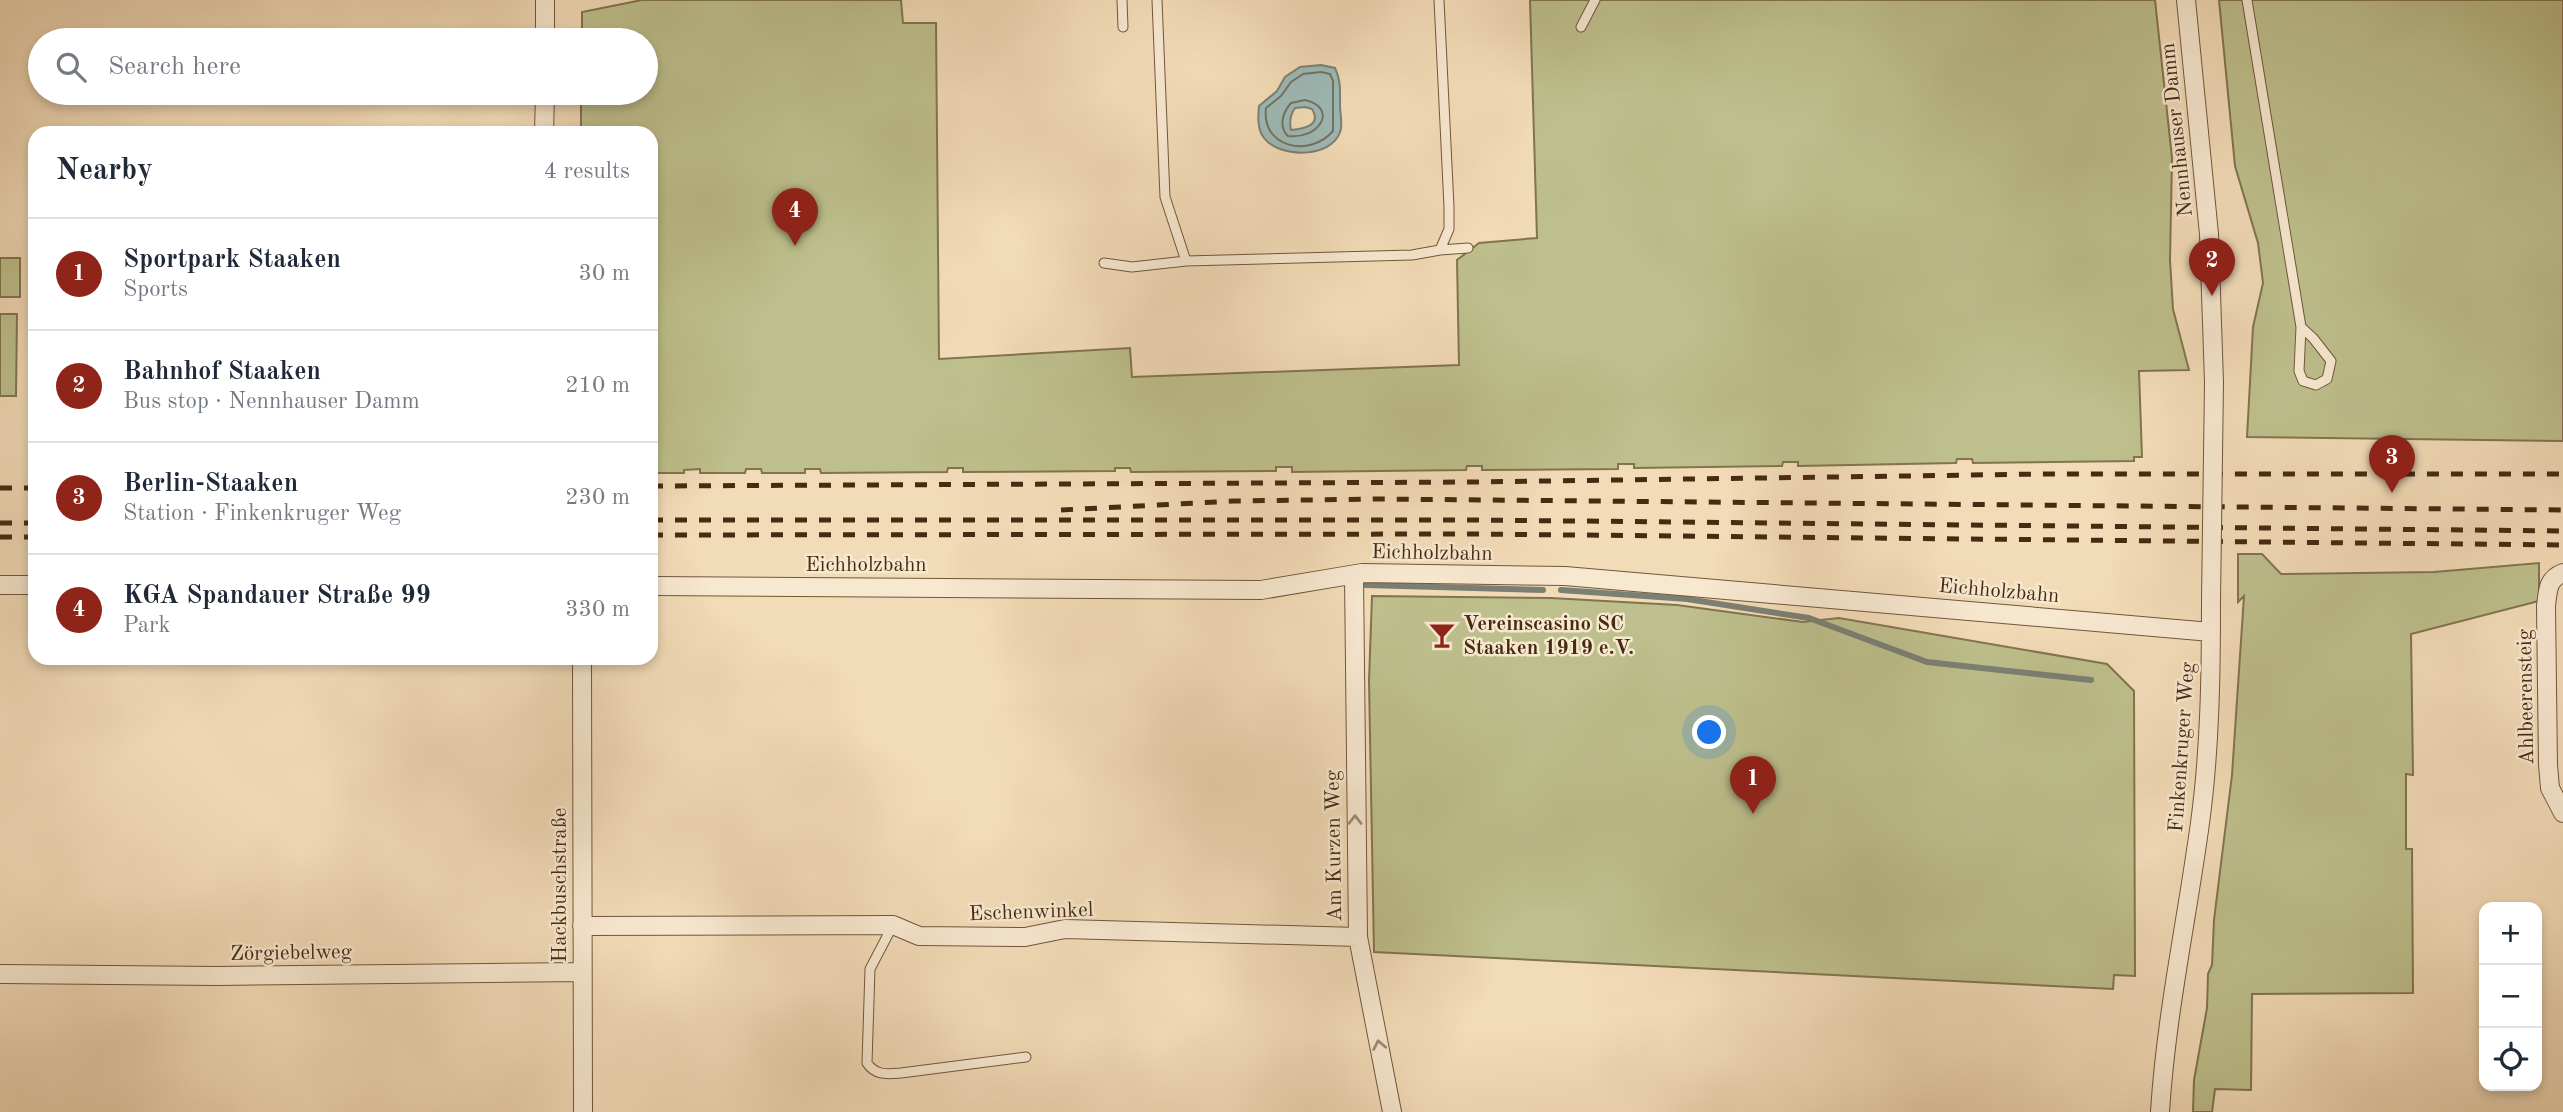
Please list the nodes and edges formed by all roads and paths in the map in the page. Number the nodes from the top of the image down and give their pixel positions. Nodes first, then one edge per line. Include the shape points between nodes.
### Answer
1 (545, 0) edge
2 (1122, 0) edge
3 (1157, 0) edge
4 (1439, 0) edge
5 (1595, 0) edge
6 (2186, 0) edge
7 (2246, 0) edge
8 (1123, 27) dead end
9 (1581, 27) dead end
10 (545, 28) edge
11 (545, 105) edge
12 (544, 126) edge
13 (1468, 248) dead end
14 (1440, 250) junction
15 (1186, 261) junction
16 (1104, 263) dead end
17 (2301, 327) junction
18 (2214, 383) joint
19 (1354, 576) junction
20 (2558, 576) edge
21 (0, 585) edge
22 (28, 585) edge
23 (658, 586) edge
24 (2211, 632) junction
25 (582, 665) edge
26 (2563, 813) edge
27 (893, 925) junction
28 (582, 926) junction
29 (1358, 937) junction
30 (582, 972) junction
31 (0, 974) edge
32 (1026, 1057) dead end
33 (583, 1112) edge
34 (1392, 1112) edge
35 (2161, 1112) edge

1 - 10 street
2 - 8 lane
3 - 15 lane via 1165,197
4 - 14 lane via 1449,207 1449,229
5 - 9 lane
6 - 18 street, Nennhauser Damm via 2207,208
7 - 17 lane
11 - 12 street
13 - 14 lane
14 - 15 lane via 1412,255
15 - 16 lane via 1132,267
17 - 17 lane via 2298,371 2303,381 2316,385 2327,379 2331,361
18 - 24 street, Finkenkruger Weg, bridge
19 - 23 street, Eichholzbahn via 1261,590
19 - 24 street, Eichholzbahn via 1565,576
29 -> 19 street, Am Kurzen Weg
20 - 26 street, Ahlbeerensteig via 2548,585 2546,606 2548,765 2550,788
21 - 22 street
24 - 35 street, Finkenkruger Weg via 2202,811 2170,1015
25 - 28 street, Hackbuschstraße
27 - 28 street, Eschenwinkel
27 - 29 street, Eschenwinkel via 919,936 1025,937 1065,929
27 - 32 lane via 870,969 867,1063 872,1071 901,1073
28 - 30 street, Hackbuschstraße
34 -> 29 street, Am Kurzen Weg
30 - 31 street, Zörgiebelweg
30 - 33 street, Hackbuschstraße

